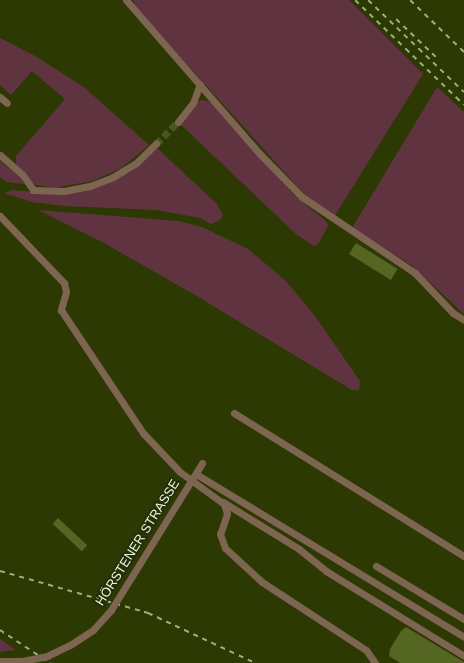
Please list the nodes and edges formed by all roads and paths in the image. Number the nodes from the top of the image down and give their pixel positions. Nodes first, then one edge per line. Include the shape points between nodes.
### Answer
1 (126, 0) edge
2 (200, 84) junction
3 (0, 97) edge
4 (7, 103) dead end
5 (178, 122) tunnel mouth
6 (156, 144) tunnel mouth
7 (0, 155) edge
8 (0, 216) edge
9 (464, 320) edge
10 (234, 413) dead end
11 (202, 463) dead end
12 (196, 474) junction
13 (220, 500) junction
14 (464, 556) edge
15 (376, 566) dead end
16 (464, 619) edge
17 (464, 637) edge
18 (464, 656) edge
19 (0, 661) edge
20 (375, 663) edge

1 - 2 street
2 - 5 street via 193,103
2 - 9 street via 260,154 302,197 415,273 453,313
3 - 4 street
6 - 7 street via 136,163 113,177 90,186 64,191 33,190 22,174
8 - 13 street via 64,283 66,292 61,310 143,433 176,469
10 - 14 street
11 - 12 street, HÖRSTENER STRASSE, bridge
12 - 17 street
12 - 19 street, HÖRSTENER STRASSE, bridge via 111,610 93,630 47,656 22,661
13 - 18 street via 299,549 326,571
13 - 20 street via 227,509 220,534 225,548 262,582 366,650
15 - 16 street

